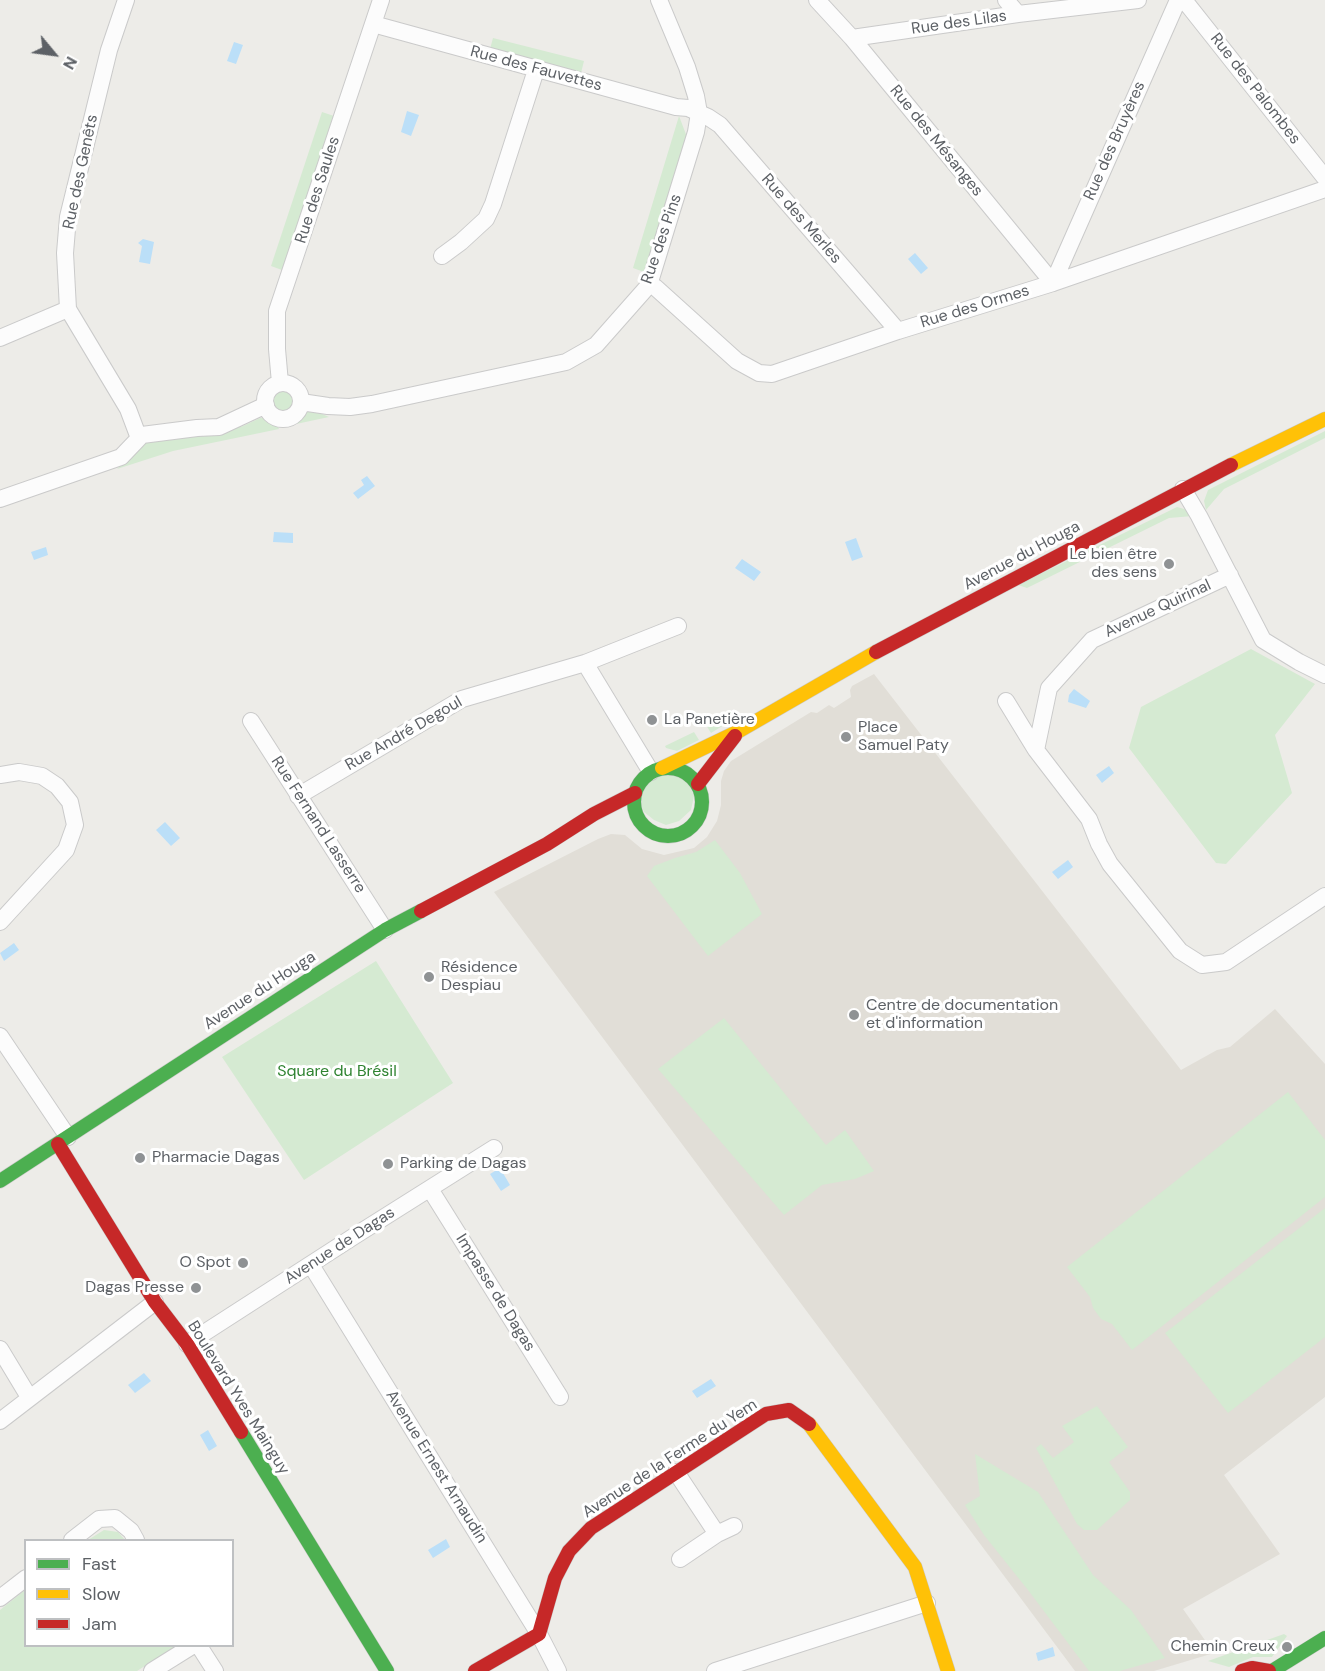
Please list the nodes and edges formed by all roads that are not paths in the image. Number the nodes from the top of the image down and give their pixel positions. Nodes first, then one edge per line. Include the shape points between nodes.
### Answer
1 (381, 0) edge
2 (659, 0) edge
3 (817, 0) edge
4 (1006, 0) edge
5 (1138, 0) edge
6 (1178, 0) edge
7 (1184, 0) edge
8 (123, 1) edge
9 (1018, 14) junction
10 (373, 24) junction
11 (852, 38) junction
12 (536, 70) junction
13 (699, 113) junction
14 (1325, 178) edge
15 (1325, 189) edge
16 (442, 256) dead end
17 (1053, 283) junction
18 (649, 285) junction
19 (68, 309) junction
20 (898, 331) junction
21 (0, 338) edge
22 (280, 383) junction
23 (301, 402) junction
24 (266, 405) junction
25 (1325, 418) edge
26 (142, 435) junction
27 (1183, 489) junction
28 (0, 499) edge
29 (1230, 575) junction
30 (678, 626) dead end
31 (585, 663) junction
32 (1325, 675) edge
33 (1006, 701) dead end
34 (250, 721) dead end
35 (739, 731) junction
36 (1036, 750) junction
37 (657, 770) junction
38 (0, 775) edge
39 (698, 784) junction
40 (635, 793) junction
41 (298, 796) junction
42 (637, 816) junction
43 (621, 820) dead end
44 (605, 824) dead end
45 (547, 844) junction
46 (1325, 896) edge
47 (0, 922) edge
48 (385, 930) junction
49 (0, 1036) edge
50 (63, 1141) junction
51 (494, 1148) dead end
52 (0, 1181) edge
53 (430, 1189) junction
54 (311, 1265) junction
55 (155, 1302) junction
56 (187, 1344) junction
57 (0, 1349) edge
58 (29, 1397) junction
59 (560, 1397) dead end
60 (0, 1420) edge
61 (676, 1472) junction
62 (734, 1526) dead end
63 (717, 1534) junction
64 (73, 1539) edge
65 (135, 1539) edge
66 (680, 1559) dead end
67 (24, 1580) edge
68 (0, 1598) edge
69 (927, 1603) junction
70 (539, 1634) junction
71 (1325, 1638) edge
72 (190, 1647) edge
73 (200, 1647) edge
74 (1307, 1651) junction
75 (152, 1671) edge
76 (215, 1671) edge
77 (387, 1671) edge
78 (475, 1671) edge
79 (558, 1671) edge
80 (715, 1671) edge
81 (948, 1671) edge
82 (1230, 1671) edge
83 (1242, 1671) edge
84 (1270, 1671) edge
85 (1293, 1671) edge

1 - 10 street, Rue des Saules
2 - 13 street, Rue des Pins via 687,67
3 - 11 street, Rue des Mésanges
4 - 9 street
5 - 9 street, Rue des Lilas
6 - 17 street, Rue des Bruyères
7 - 14 street, Rue des Palombes
8 - 19 street, Rue des Genêts via 68,217
9 - 11 street, Rue des Lilas
10 - 12 street, Rue des Fauvettes
10 - 22 street, Rue des Saules via 277,311
11 - 17 street, Rue des Mésanges
12 - 13 street, Rue des Fauvettes
12 - 16 street via 486,219
13 - 18 street, Rue des Pins
13 - 20 street, Rue des Merles via 720,124
15 - 17 street, Rue des Ormes
17 - 20 street, Rue des Ormes
18 - 20 street, Rue des Ormes via 737,361 759,373 771,374
18 - 23 street, Rue des Pins via 596,345 566,362 372,404 350,407
19 - 21 street
19 - 26 street, Rue des Genêts via 128,410 136,433
22 - 23 street via 295,387
22 - 24 street via 270,389
23 - 24 street via 297,412 282,419 272,415
24 - 26 street via 219,427
25 - 27 main road, Avenue du Houga
26 - 28 street via 121,457
27 - 29 street, Avenue Quirinal
27 - 35 main road, Avenue du Houga via 861,660
29 - 32 street, Avenue Quirinal via 1263,640
29 - 36 street, Avenue Quirinal via 1092,640 1049,688
30 - 31 street, Rue André Degoul
31 - 37 street
31 - 41 street, Rue André Degoul via 462,699
33 - 36 street
34 - 41 street, Rue Fernand Lasserre
35 - 37 main road, Avenue du Houga
35 - 39 main road, Avenue du Houga
36 - 46 street via 1089,819 1110,864 1180,951 1202,965 1226,962
37 - 39 main road via 681,769
37 - 40 main road via 644,777
38 - 47 street via 20,772 42,776 70,802 75,825 66,850
39 - 42 main road via 702,795 699,818 683,833 662,836 642,824
40 - 42 main road
40 - 45 main road
41 - 48 street, Rue Fernand Lasserre
42 - 43 main road
44 - 45 main road
45 - 48 main road, Avenue du Houga
48 - 50 main road, Avenue du Houga
49 - 50 street
50 - 52 main road, Avenue du Houga
50 - 55 main road, Boulevard Yves Mainguy
51 - 53 street, Avenue de Dagas
53 - 54 street, Avenue de Dagas
53 - 59 street, Impasse de Dagas
54 - 56 street, Avenue de Dagas
54 - 70 street, Avenue Ernest Arnaudin
55 - 56 main road, Boulevard Yves Mainguy
55 - 58 street
56 - 77 main road, Boulevard Yves Mainguy
57 - 58 street
58 - 60 street
61 - 63 street
61 - 69 main road, Avenue de la Ferme du Yem via 766,1414 789,1410 806,1420 915,1567
61 - 70 main road, Avenue de la Ferme du Yem via 591,1528 569,1551 555,1578
62 - 63 street
63 - 66 street
64 - 65 street via 99,1519 115,1518
67 - 68 street
69 - 80 street
69 - 81 main road, Avenue de la Ferme du Yem
70 - 78 main road
70 - 79 street, Avenue Ernest Arnaudin
71 - 74 main road
72 - 75 street
73 - 76 street
74 - 84 main road
74 - 85 main road
82 - 83 street
83 - 84 main road

